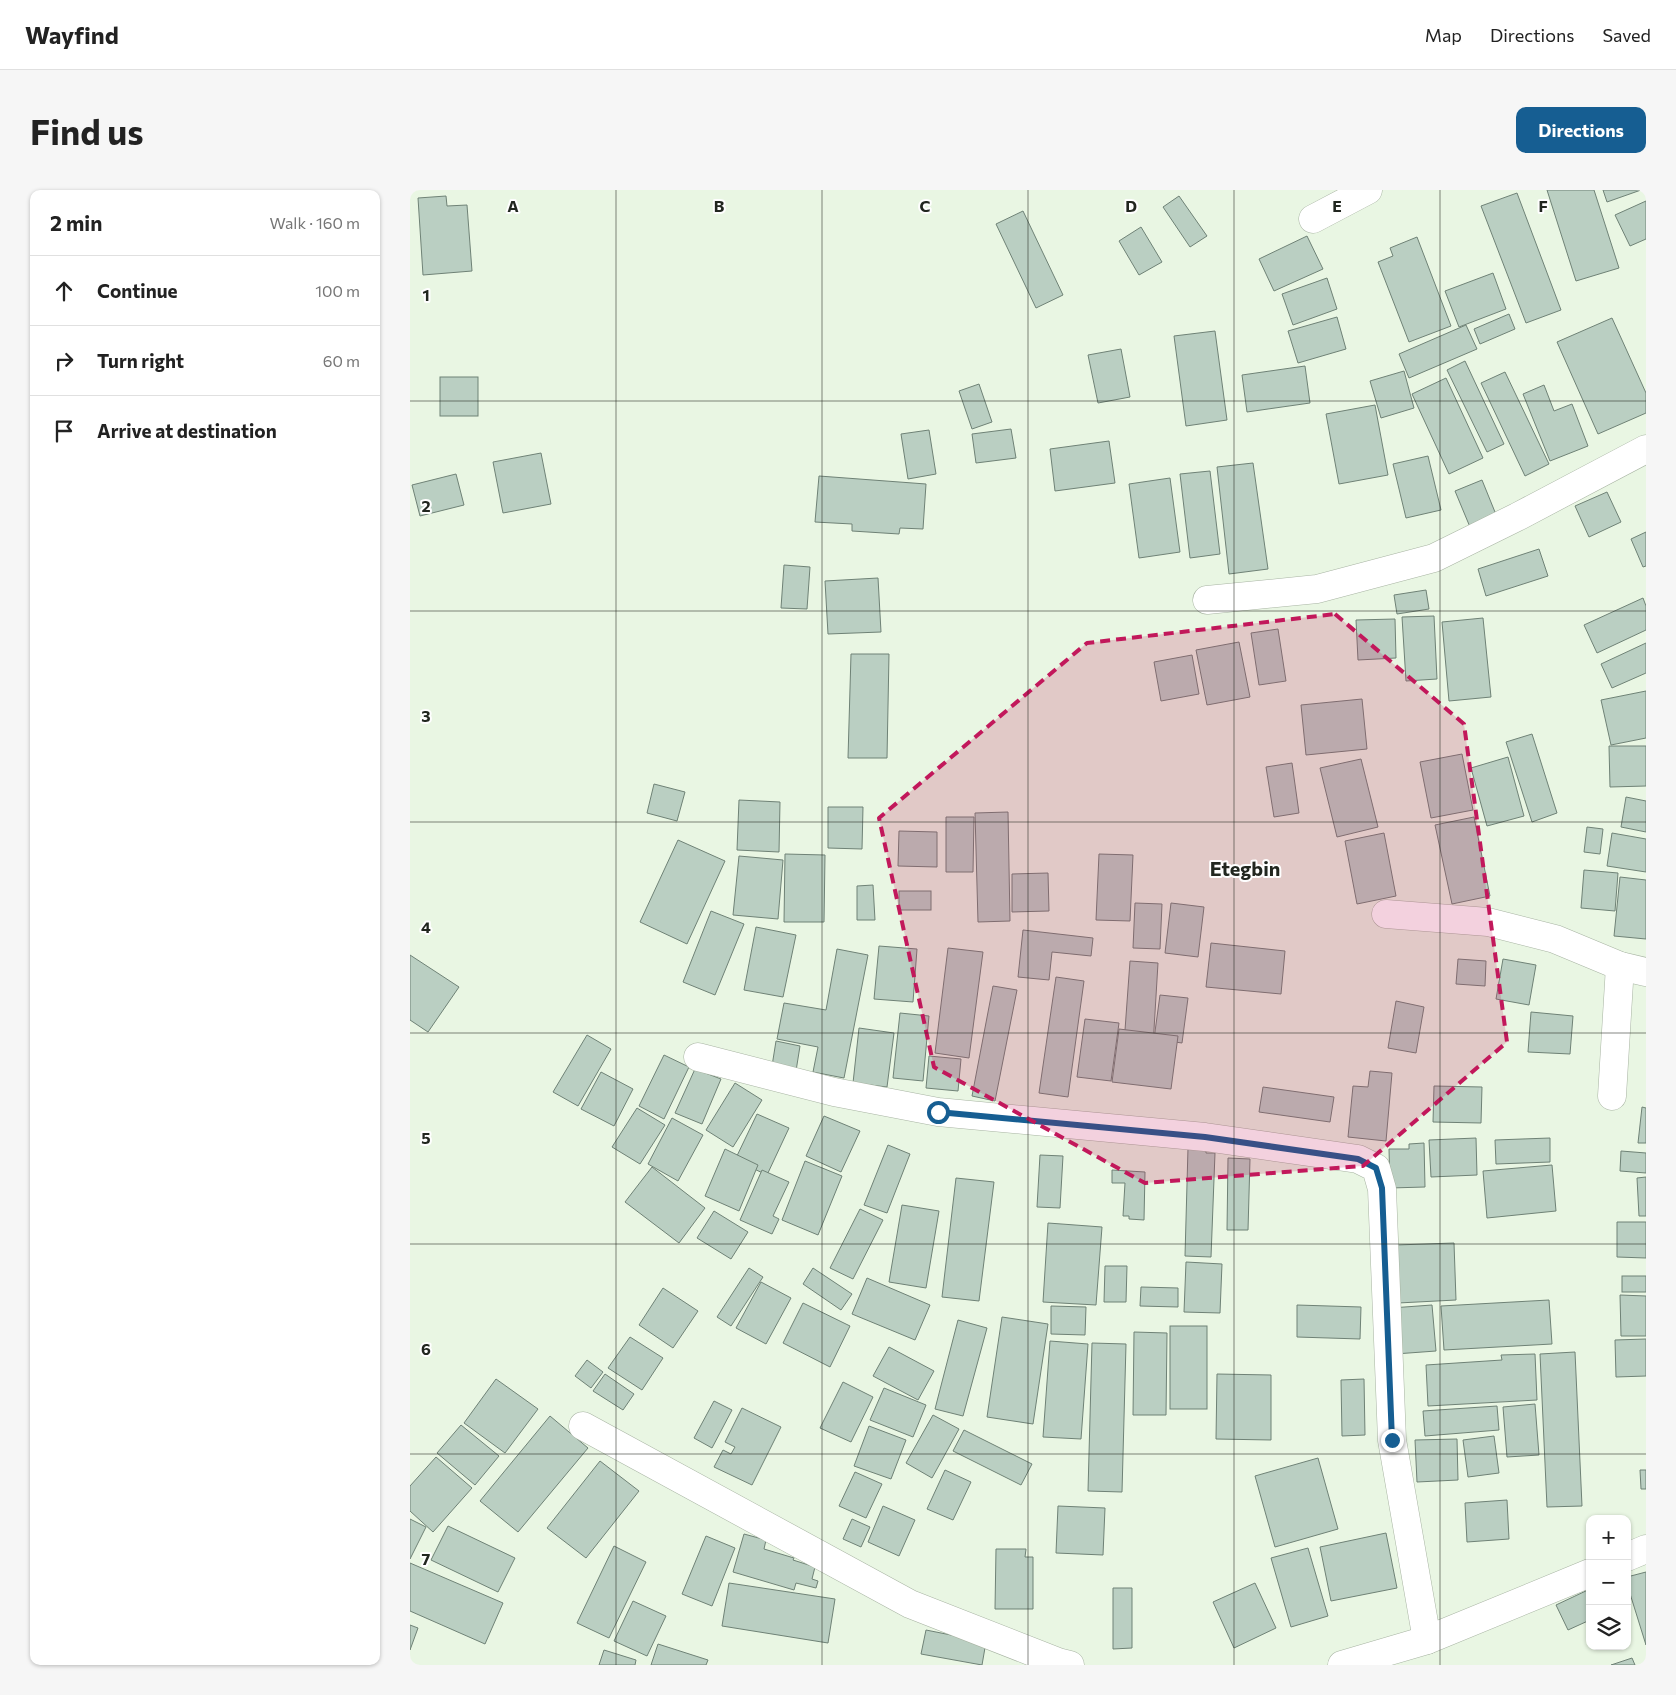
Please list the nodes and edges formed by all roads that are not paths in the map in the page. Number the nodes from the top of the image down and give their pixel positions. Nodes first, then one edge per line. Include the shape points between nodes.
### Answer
1 (1368, 190) edge
2 (1313, 219) dead end
3 (1646, 450) edge
4 (1207, 600) dead end
5 (1386, 914) dead end
6 (1633, 969) edge
7 (698, 1056) dead end
8 (1612, 1096) dead end
9 (583, 1426) dead end
10 (1646, 1549) edge
11 (1631, 1555) edge
12 (1586, 1575) edge
13 (1427, 1640) junction
14 (1029, 1659) edge
15 (1070, 1665) edge
16 (1342, 1665) edge

1 - 2 street
3 - 4 street via 1434,558 1317,589
5 - 6 street via 1488,922 1555,939
6 - 8 street
7 - 13 street via 834,1092 938,1112 1205,1137 1358,1159 1376,1168 1382,1188 1392,1440
9 - 14 street via 910,1604
10 - 11 street
12 - 13 street
13 - 16 street
14 - 15 street

